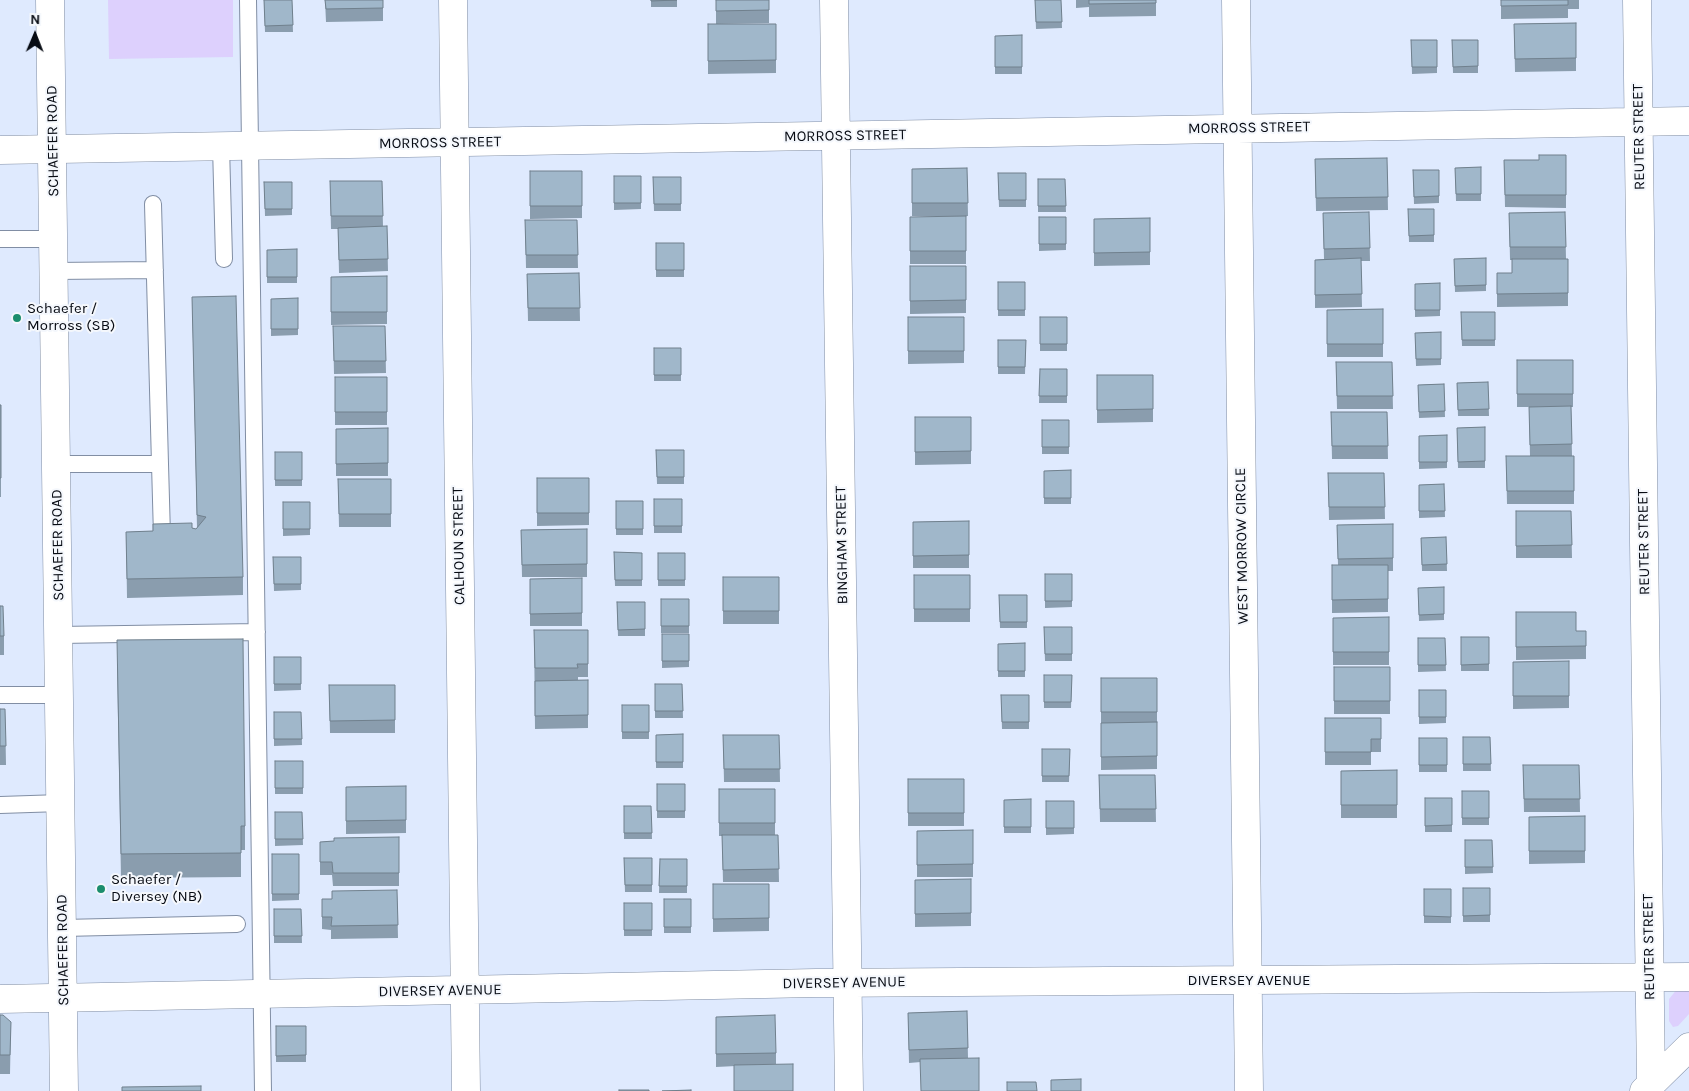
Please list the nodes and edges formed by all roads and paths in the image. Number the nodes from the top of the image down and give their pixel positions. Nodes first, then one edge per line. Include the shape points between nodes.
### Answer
1 (50, 0) edge
2 (248, 0) edge
3 (453, 0) edge
4 (834, 0) edge
5 (1236, 0) edge
6 (1637, 0) edge
7 (1689, 121) edge
8 (1639, 122) junction
9 (1237, 129) junction
10 (836, 136) junction
11 (455, 142) junction
12 (221, 146) junction
13 (250, 146) junction
14 (53, 149) junction
15 (0, 150) edge
16 (153, 204) dead end
17 (54, 239) junction
18 (0, 240) edge
19 (224, 259) dead end
20 (155, 270) junction
21 (54, 271) junction
22 (57, 464) junction
23 (160, 464) junction
24 (162, 536) edge
25 (256, 632) junction
26 (59, 636) junction
27 (0, 695) edge
28 (60, 695) junction
29 (61, 803) junction
30 (0, 805) edge
31 (237, 924) dead end
32 (63, 928) junction
33 (1649, 977) junction
34 (1689, 977) edge
35 (1246, 981) junction
36 (848, 983) junction
37 (464, 990) junction
38 (261, 994) junction
39 (64, 998) junction
40 (0, 999) edge
41 (1689, 1047) edge
42 (1647, 1087) edge
43 (64, 1091) edge
44 (263, 1091) edge
45 (466, 1091) edge
46 (849, 1091) edge
47 (1249, 1091) edge

1 - 14 street, SCHAEFER ROAD
2 - 13 lane
3 - 11 street, CALHOUN STREET
4 - 10 street, BINGHAM STREET
5 - 9 street, WEST MORROW CIRCLE
6 - 8 street, REUTER STREET
7 - 8 street, MORROSS STREET
8 - 9 street, MORROSS STREET
8 - 33 street, REUTER STREET
9 - 10 street, MORROSS STREET
9 - 35 street, WEST MORROW CIRCLE
10 - 11 street, MORROSS STREET
10 - 36 street, BINGHAM STREET
11 - 13 street, MORROSS STREET
11 - 37 street, CALHOUN STREET
12 - 13 street, MORROSS STREET
12 - 14 street, MORROSS STREET
12 - 19 lane
13 - 25 lane
14 - 15 street, MORROSS STREET
14 - 17 street, SCHAEFER ROAD
16 - 20 lane
17 - 18 lane
17 - 21 street, SCHAEFER ROAD
20 - 21 lane
20 - 23 lane
21 - 22 street, SCHAEFER ROAD
22 - 23 lane
22 - 26 street, SCHAEFER ROAD
23 - 24 lane
25 - 26 lane
25 - 38 lane
26 - 28 street, SCHAEFER ROAD
27 - 28 lane
28 - 29 street, SCHAEFER ROAD
29 - 30 lane
29 - 32 street, SCHAEFER ROAD
31 - 32 lane
32 - 39 street, SCHAEFER ROAD
33 - 34 street, DIVERSEY AVENUE
33 - 35 street, DIVERSEY AVENUE
33 - 42 street, REUTER STREET
35 - 36 street, DIVERSEY AVENUE
35 - 47 street, WEST MORROW CIRCLE
36 - 37 street, DIVERSEY AVENUE
36 - 46 street, BINGHAM STREET
37 - 38 street, DIVERSEY AVENUE
37 - 45 street, CALHOUN STREET
38 - 39 street, DIVERSEY AVENUE
38 - 44 lane
39 - 40 street, DIVERSEY AVENUE
39 - 43 street, SCHAEFER ROAD
41 - 42 street

